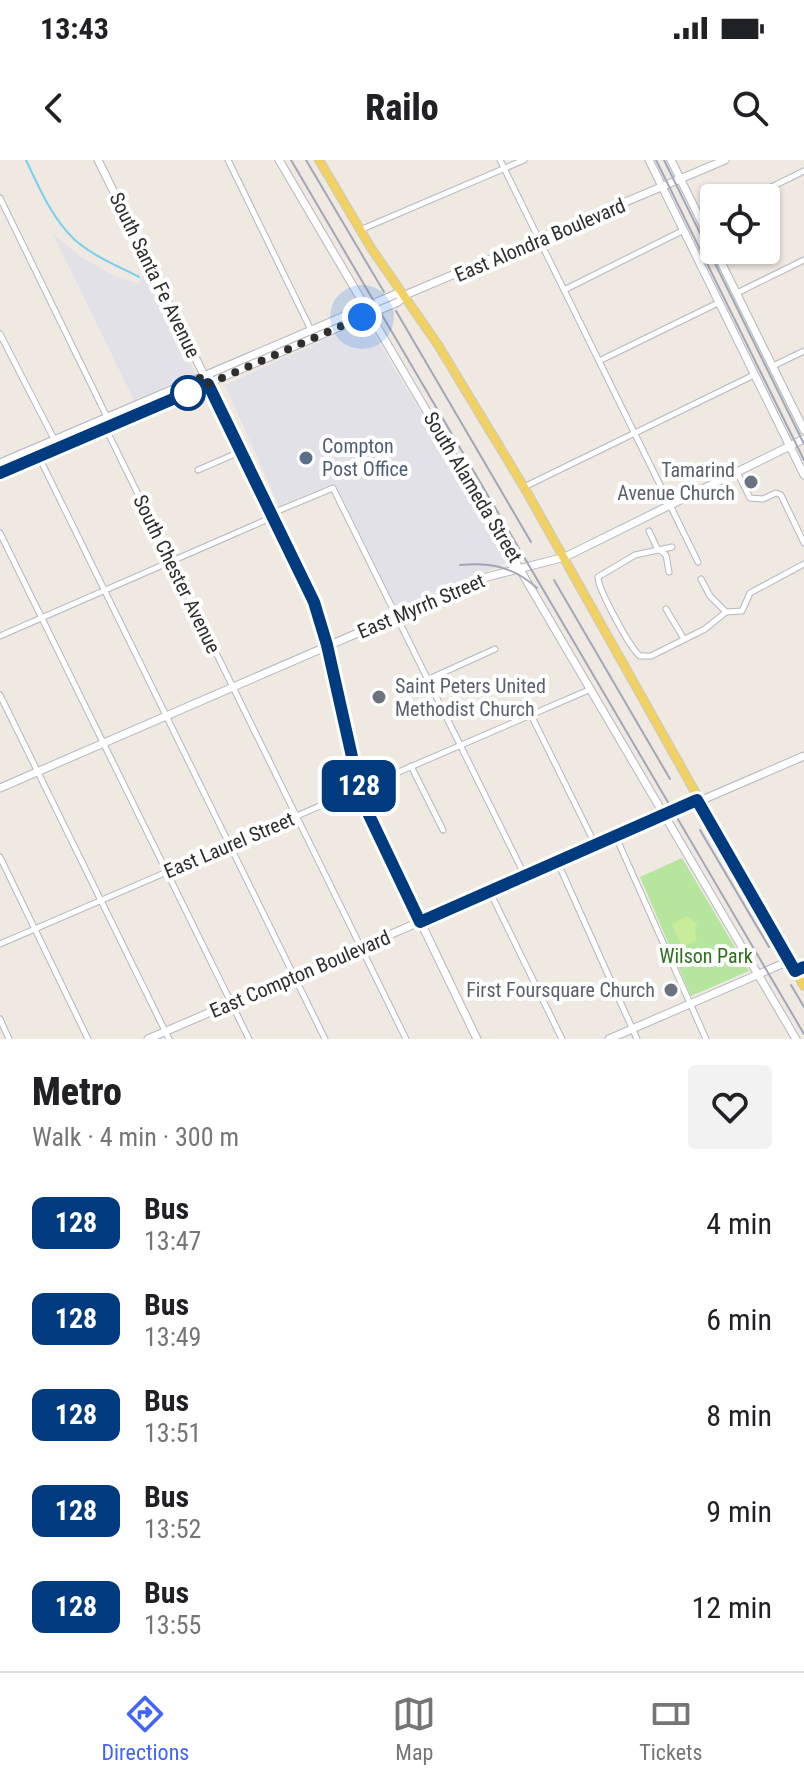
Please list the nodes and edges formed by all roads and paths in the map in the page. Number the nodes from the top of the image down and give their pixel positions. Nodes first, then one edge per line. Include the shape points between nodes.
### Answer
1 (98, 160) edge
2 (228, 160) edge
3 (279, 160) edge
4 (500, 160) edge
5 (524, 160) edge
6 (649, 160) edge
7 (671, 160) edge
8 (725, 160) edge
9 (323, 161) edge
10 (504, 169) junction
11 (804, 171) edge
12 (678, 180) junction
13 (778, 184) edge
14 (662, 187) junction
15 (0, 198) edge
16 (700, 219) edge
17 (360, 230) junction
18 (684, 230) junction
19 (539, 240) junction
20 (804, 260) edge
21 (722, 264) edge
22 (564, 290) junction
23 (737, 293) junction
24 (405, 295) junction
25 (720, 302) junction
26 (368, 310) junction
27 (311, 330) junction
28 (0, 334) edge
29 (804, 351) edge
30 (599, 361) junction
31 (773, 366) junction
32 (755, 374) junction
33 (206, 380) junction
34 (108, 421) junction
35 (804, 430) edge
36 (635, 433) junction
37 (54, 439) junction
38 (796, 443) edge
39 (242, 451) junction
40 (36, 452) junction
41 (1, 468) edge
42 (198, 470) dead end
43 (737, 472) junction
44 (804, 475) edge
45 (524, 487) junction
46 (670, 505) junction
47 (273, 515) junction
48 (649, 531) dead end
49 (0, 533) edge
50 (804, 543) edge
51 (672, 547) dead end
52 (660, 551) junction
53 (565, 557) junction
54 (171, 562) junction
55 (698, 562) dead end
56 (804, 564) edge
57 (521, 568) junction
58 (669, 572) dead end
59 (701, 579) dead end
60 (105, 590) junction
61 (666, 609) dead end
62 (726, 612) junction
63 (396, 616) junction
64 (41, 618) junction
65 (0, 636) edge
66 (684, 639) junction
67 (327, 645) junction
68 (495, 649) dead end
69 (429, 679) junction
70 (232, 687) junction
71 (591, 689) junction
72 (0, 695) edge
73 (167, 715) junction
74 (531, 715) junction
75 (103, 743) junction
76 (461, 745) junction
77 (804, 756) edge
78 (411, 766) junction
79 (38, 771) junction
80 (0, 788) edge
81 (359, 788) junction
82 (697, 800) junction
83 (666, 814) junction
84 (298, 816) junction
85 (443, 830) dead end
86 (616, 837) junction
87 (230, 845) junction
88 (596, 846) junction
89 (0, 857) edge
90 (558, 863) junction
91 (166, 872) junction
92 (525, 876) junction
93 (490, 892) junction
94 (101, 900) junction
95 (420, 922) junction
96 (35, 929) junction
97 (0, 944) edge
98 (361, 948) junction
99 (789, 961) junction
100 (799, 969) edge
101 (294, 975) junction
102 (759, 975) junction
103 (804, 986) edge
104 (232, 1003) junction
105 (689, 1005) junction
106 (0, 1019) edge
107 (632, 1029) junction
108 (167, 1035) edge
109 (9, 1039) edge
110 (88, 1039) edge
111 (148, 1039) edge
112 (249, 1039) edge
113 (325, 1039) edge
114 (406, 1039) edge
115 (477, 1039) edge
116 (562, 1039) edge
117 (609, 1039) edge
118 (637, 1039) edge
119 (706, 1039) edge
120 (796, 1039) edge

1 - 33 main road, South Santa Fe Avenue
2 - 27 street
3 - 26 main road, South Alameda Street
4 - 10 street
5 - 10 street
6 - 14 main road
7 - 12 main road
8 - 12 main road, East Alondra Boulevard
9 - 17 main road
10 - 17 street
10 - 19 street
11 - 13 street
12 - 14 main road, East Alondra Boulevard
12 - 16 main road
14 - 18 main road
14 - 19 main road, East Alondra Boulevard
15 - 34 street, South Chester Avenue
17 - 24 main road
18 - 22 street
18 - 25 main road
19 - 22 street
19 - 24 main road, East Alondra Boulevard
20 - 23 street
21 - 23 main road
22 - 30 street
23 - 31 main road
24 - 26 main road, East Alondra Boulevard via 396,294
24 - 45 main road
25 - 30 street
25 - 32 main road
26 - 27 main road, East Alondra Boulevard
26 - 33 main road, East Alondra Boulevard
26 - 57 main road, South Alameda Street
27 - 33 main road, East Alondra Boulevard
28 - 37 street
29 - 31 street
30 - 36 street
31 - 35 main road
32 - 36 street
32 - 38 main road
33 - 34 main road, East Alondra Boulevard
33 - 39 main road, South Santa Fe Avenue
34 - 37 main road, East Alondra Boulevard
34 - 40 main road, East Alondra Boulevard
34 - 54 street, South Chester Avenue via 107,431
36 - 45 street
36 - 46 street
37 - 40 main road, East Alondra Boulevard
38 - 43 main road, East Myrrh Street
38 - 44 main road
39 - 42 street
39 - 47 main road, South Santa Fe Avenue
40 - 41 main road, East Alondra Boulevard
40 - 60 street
43 - 46 main road, East Myrrh Street
43 - 50 street via 750,498 781,495
45 - 53 main road
46 - 53 main road, East Myrrh Street
46 - 55 street
47 - 54 street
47 - 63 street via 333,488
47 - 67 main road, South Santa Fe Avenue via 306,584
48 - 52 street
49 - 64 street
51 - 52 street
52 - 58 street
52 - 66 street via 618,564 598,577 598,583 640,656
53 - 57 main road, East Myrrh Street
53 - 82 main road
54 - 60 street
54 - 70 street, South Chester Avenue
56 - 62 street via 750,593 742,611
57 - 63 main road, East Myrrh Street
57 - 71 main road, South Alameda Street
59 - 62 street
60 - 64 street
60 - 73 street
61 - 66 street
62 - 66 street
63 - 67 main road, East Myrrh Street
63 - 69 street
64 - 65 street
64 - 75 street
67 - 70 main road, East Myrrh Street
67 - 81 main road, South Santa Fe Avenue
68 - 69 street
69 - 76 street
70 - 73 main road, East Myrrh Street
70 - 84 street, South Chester Avenue
71 - 74 street, East Laurel Street
71 - 83 main road, South Alameda Street
72 - 79 street
73 - 75 main road, East Myrrh Street
73 - 87 street
74 - 76 street, East Laurel Street
74 - 88 street
75 - 79 main road, East Myrrh Street
75 - 91 street
76 - 78 street, East Laurel Street
76 - 92 street
77 - 82 main road, East Compton Boulevard
78 - 81 street, East Laurel Street
78 - 85 street
79 - 80 main road, East Myrrh Street
79 - 94 street
81 - 84 street, East Laurel Street
81 - 95 main road, South Santa Fe Avenue
82 - 83 main road, East Compton Boulevard
82 - 99 main road
83 - 86 main road, East Compton Boulevard
83 - 102 main road, South Alameda Street
84 - 87 street, East Laurel Street
84 - 98 street, South Chester Avenue
86 - 88 main road, East Compton Boulevard
86 - 105 street
87 - 91 street, East Laurel Street
87 - 101 street
88 - 90 main road, East Compton Boulevard
89 - 96 street
90 - 92 main road, East Compton Boulevard
90 - 107 street
91 - 94 street, East Laurel Street
91 - 104 street
92 - 93 main road, East Compton Boulevard
93 - 95 main road, East Compton Boulevard
93 - 116 street
94 - 96 street, East Laurel Street
94 - 108 street
95 - 98 main road, East Compton Boulevard
95 - 115 main road, South Santa Fe Avenue
96 - 97 street, East Laurel Street
96 - 110 street
98 - 101 main road, East Compton Boulevard
98 - 114 street, South Chester Avenue
99 - 100 main road
99 - 102 main road
100 - 103 main road
101 - 104 main road, East Compton Boulevard
101 - 113 street
102 - 105 main road
102 - 120 main road, South Alameda Street
104 - 108 main road, East Compton Boulevard
104 - 112 street
105 - 107 main road
105 - 119 street
106 - 109 street
107 - 117 main road
107 - 118 street
108 - 111 main road, East Compton Boulevard

